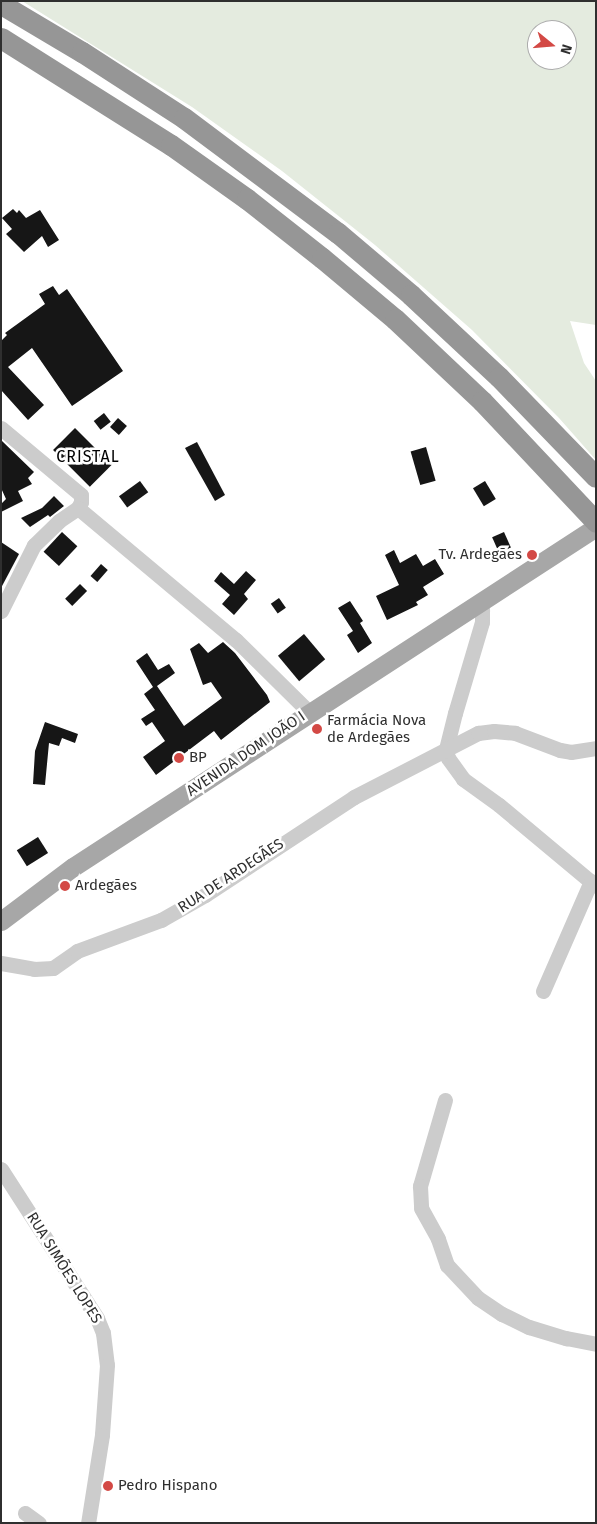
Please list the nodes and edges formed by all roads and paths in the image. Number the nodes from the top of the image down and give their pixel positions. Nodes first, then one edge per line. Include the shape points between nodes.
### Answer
1 (1, 4) edge
2 (1, 38) edge
3 (1, 428) edge
4 (596, 477) edge
5 (79, 501) junction
6 (596, 522) edge
7 (596, 527) edge
8 (479, 603) junction
9 (1, 611) edge
10 (309, 712) junction
11 (596, 748) edge
12 (446, 750) junction
13 (593, 883) edge
14 (1, 921) edge
15 (3, 961) edge
16 (543, 991) dead end
17 (445, 1100) dead end
18 (1, 1169) edge
19 (596, 1344) edge
20 (25, 1513) dead end
21 (39, 1523) edge
22 (88, 1523) edge

1 - 4 highway via 184,118 338,233 412,295 499,377
2 - 6 highway via 172,145 322,258 395,319 482,402
3 - 5 street
5 - 9 street via 34,546
5 - 10 street via 236,640
7 - 8 main road, AVENIDA DOM JOÃO I
8 - 10 main road, AVENIDA DOM JOÃO I
8 - 12 street via 482,622
10 - 14 main road, AVENIDA DOM JOÃO I via 73,867
11 - 12 street, RUA DE ARDEGÃES via 566,751 515,733 494,731 478,733
12 - 13 street via 452,766 463,779
12 - 15 street, RUA DE ARDEGÃES via 354,797 162,920 86,948 53,968 34,969
13 - 16 street
17 - 19 street via 420,1186 422,1208 447,1265 478,1298 502,1314 529,1327
18 - 22 street, RUA SIMÕES LOPES via 97,1318 103,1333 107,1365 102,1434
20 - 21 street

